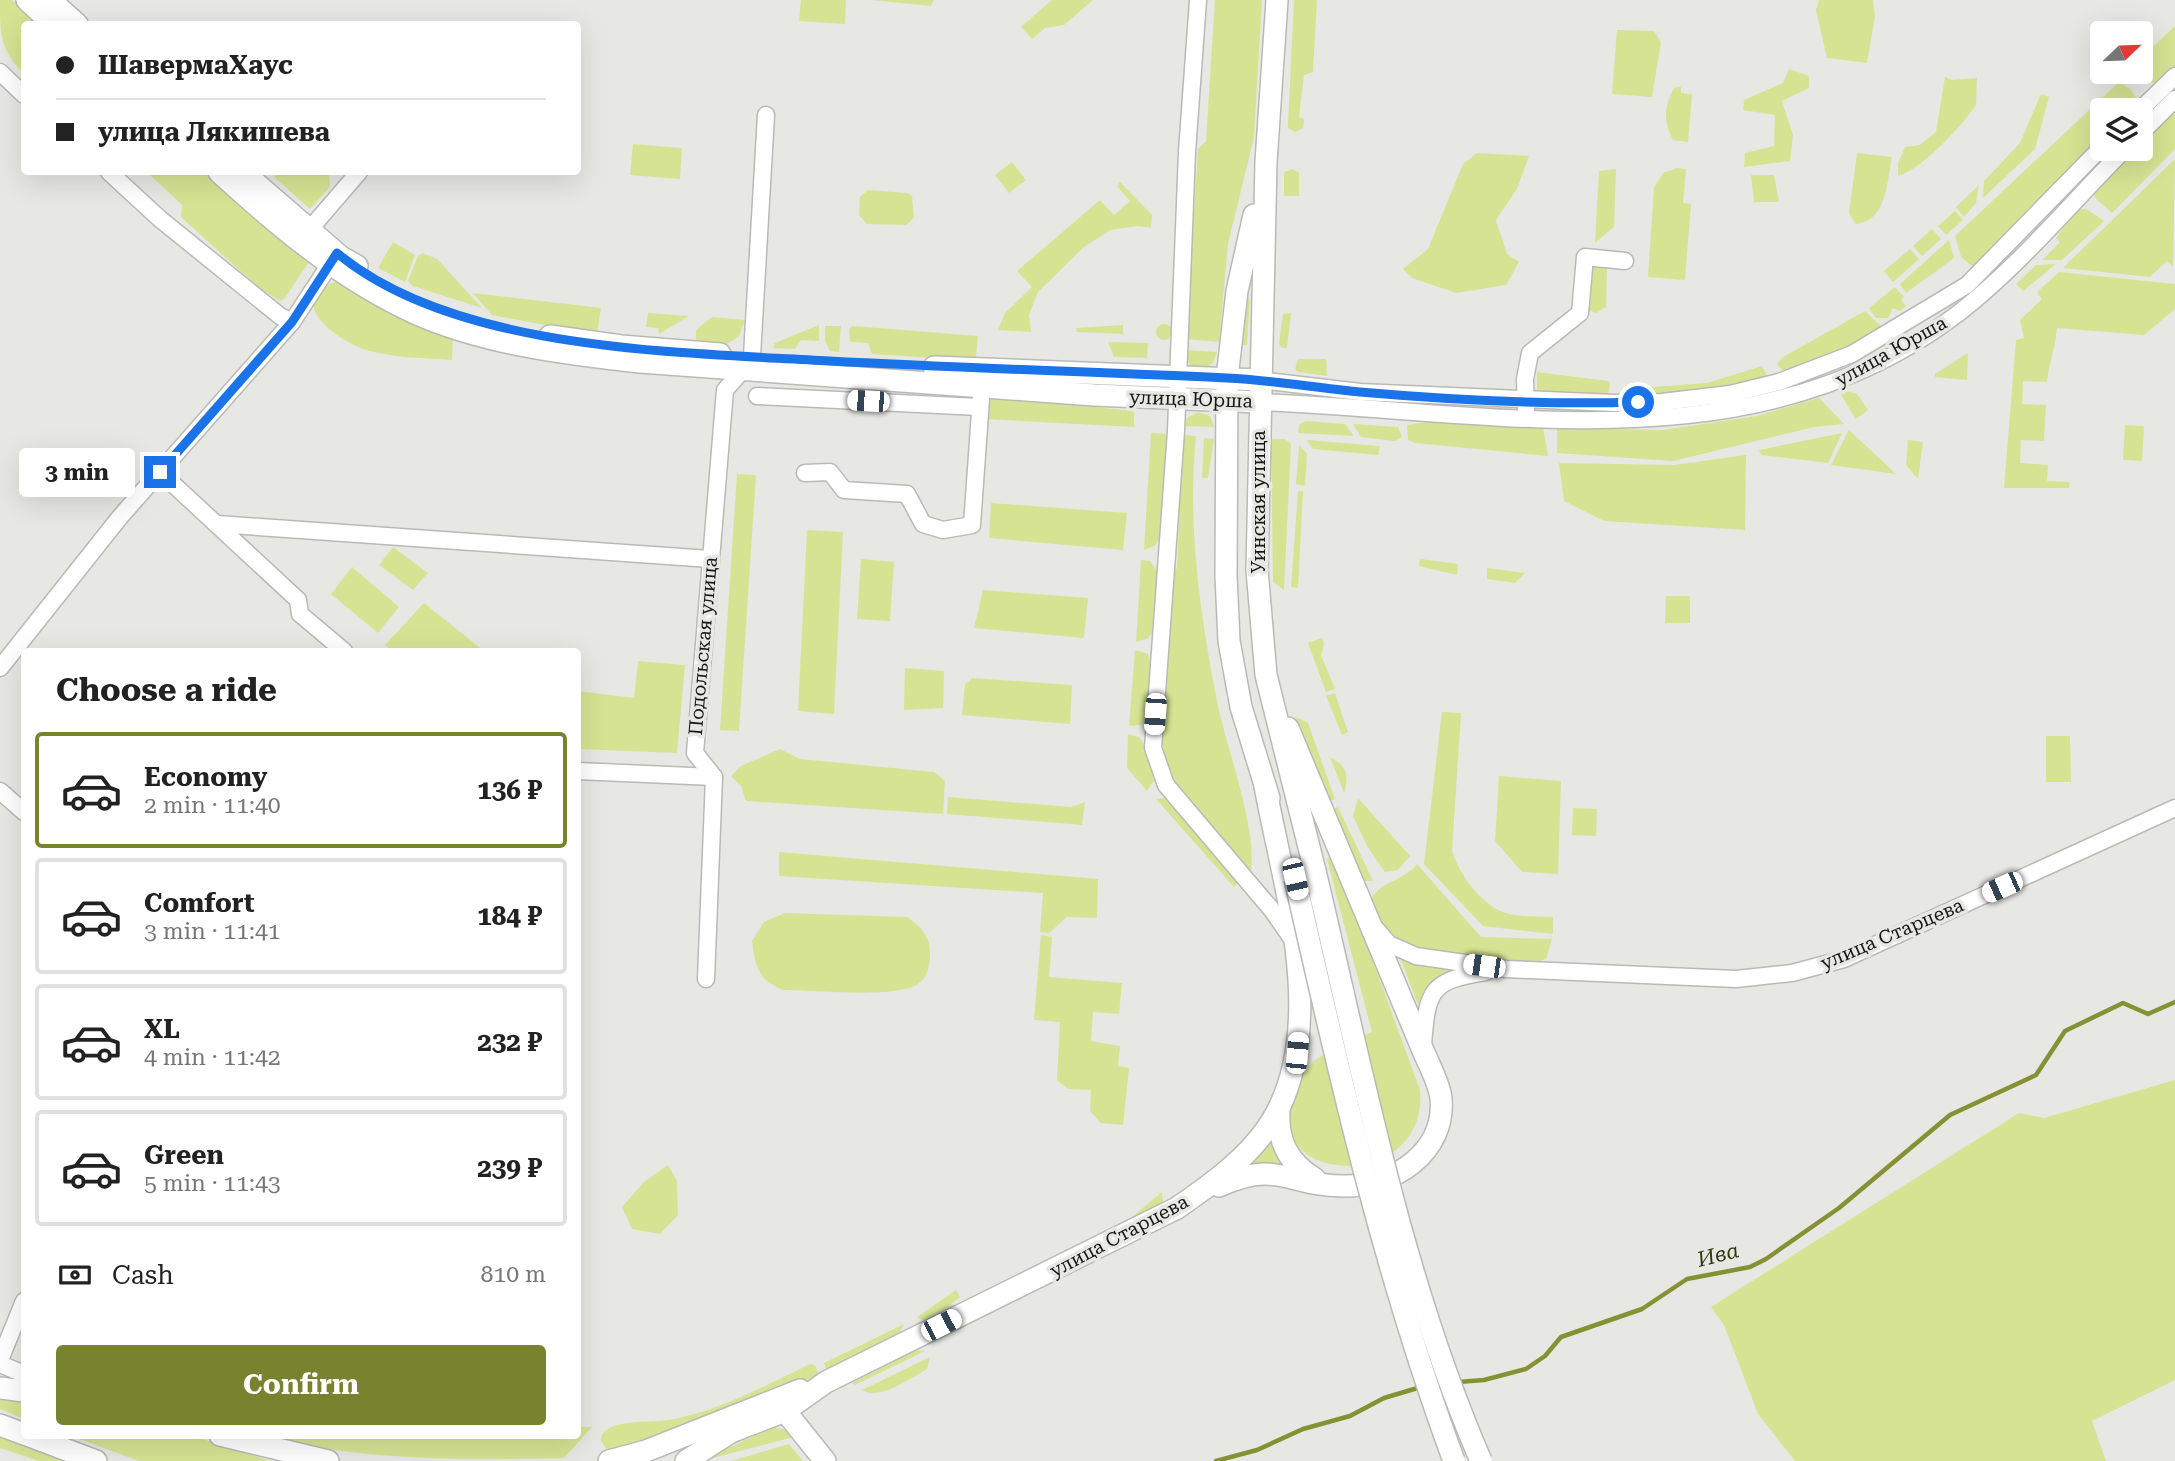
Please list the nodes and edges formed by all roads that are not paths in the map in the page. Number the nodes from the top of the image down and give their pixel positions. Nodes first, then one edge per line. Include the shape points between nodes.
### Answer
1 (27, 0) edge
2 (50, 0) edge
3 (1198, 0) edge
4 (1277, 0) edge
5 (50, 21) edge
6 (73, 21) edge
7 (0, 72) edge
8 (2175, 76) edge
9 (21, 91) edge
10 (2152, 98) edge
11 (2175, 99) edge
12 (766, 115) dead end
13 (2153, 121) edge
14 (2090, 160) edge
15 (2114, 161) edge
16 (1266, 162) junction
17 (112, 175) edge
18 (223, 175) edge
19 (246, 175) edge
20 (356, 175) edge
21 (304, 235) junction
22 (334, 259) junction
23 (1625, 261) dead end
24 (292, 322) junction
25 (748, 363) junction
26 (1176, 377) junction
27 (984, 378) junction
28 (1227, 378) junction
29 (1259, 380) junction
30 (757, 396) dead end
31 (1176, 399) junction
32 (1228, 401) junction
33 (1259, 402) junction
34 (979, 407) junction
35 (1526, 409) junction
36 (160, 472) junction
37 (805, 473) dead end
38 (217, 524) junction
39 (710, 559) junction
40 (340, 648) edge
41 (0, 668) edge
42 (1266, 675) junction
43 (581, 771) edge
44 (714, 777) junction
45 (1265, 786) junction
46 (0, 791) edge
47 (2175, 808) edge
48 (21, 809) edge
49 (1372, 926) junction
50 (1295, 942) junction
51 (1506, 969) junction
52 (706, 979) dead end
53 (1422, 1048) junction
54 (1279, 1108) junction
55 (1320, 1182) junction
56 (1177, 1208) junction
57 (21, 1309) edge
58 (0, 1362) edge
59 (21, 1372) edge
60 (826, 1382) junction
61 (0, 1388) edge
62 (21, 1391) edge
63 (757, 1405) junction
64 (785, 1410) junction
65 (0, 1425) edge
66 (21, 1432) edge
67 (39, 1439) edge
68 (237, 1439) edge
69 (96, 1461) edge
70 (328, 1461) edge
71 (609, 1461) edge
72 (685, 1461) edge
73 (825, 1461) edge
74 (1454, 1461) edge
75 (1481, 1461) edge

1 - 5 main road
2 - 6 main road
3 - 26 street
4 - 16 main road, Уинская улица
7 - 9 street
8 - 10 street
11 - 13 street
12 - 25 street
14 - 35 street, улица Юрша via 1967,285 1845,357 1779,382 1730,394
15 - 35 street, улица Юрша via 2029,250 1962,310 1867,368 1786,399 1737,410 1633,421
16 - 28 main road, Уинская улица via 1237,291
16 - 29 main road, Уинская улица
17 - 24 street via 215,264
18 - 21 main road, улица Юрша
19 - 21 main road, улица Юрша
20 - 21 street
21 - 22 main road, улица Юрша
22 - 24 street
22 - 25 main road, улица Юрша via 393,289 463,316 594,342
23 - 35 street via 1585,257 1580,313 1530,353
24 - 36 street
25 - 27 main road, улица Юрша
25 - 39 street, Подольская улица via 724,390
26 - 27 main road, улица Юрша
26 - 28 main road, улица Юрша
26 - 31 street
27 - 31 main road, улица Юрша
27 - 34 street
28 - 29 main road, улица Юрша
28 - 32 main road, Уинская улица
29 - 33 main road, Уинская улица
29 - 35 street, улица Юрша
30 - 34 street
31 - 32 main road, улица Юрша
31 - 50 street via 1155,760 1177,800
32 - 33 main road, улица Юрша
32 - 45 main road, Уинская улица via 1229,640 1241,707
33 - 35 street, улица Юрша via 1415,414
33 - 42 main road, Уинская улица via 1257,570
34 - 37 street via 972,525 943,530 923,524 907,494 844,490 830,472
36 - 38 street
36 - 41 street
38 - 39 street
38 - 40 street via 298,600 300,614
39 - 44 street, Подольская улица via 695,753
42 - 49 main road
42 - 75 main road, Уинская улица, bridge via 1382,1156 1436,1347
43 - 44 street
44 - 52 street
45 - 50 main road, улица Старцева
45 - 74 main road, Уинская улица, bridge via 1295,879 1343,1094 1415,1354
46 - 48 street
47 - 51 street, улица Старцева via 1844,959 1792,973 1736,979
49 - 51 street via 1389,944 1416,956
49 - 53 main road
50 - 54 main road, улица Старцева via 1297,1053
51 - 53 street via 1453,977 1443,983 1426,1007
53 - 55 main road via 1441,1107 1437,1134 1422,1157 1400,1172 1363,1184
54 - 55 main road via 1279,1139 1286,1153
54 - 56 main road, улица Старцева via 1241,1158 1216,1182
55 - 56 main road via 1264,1172 1242,1176
56 - 60 main road, улица Старцева
57 - 58 street
58 - 59 street
60 - 63 main road
60 - 64 main road, улица Старцева
61 - 62 main road
63 - 64 main road
63 - 71 main road via 646,1451
64 - 72 main road, улица Старцева via 731,1432
64 - 73 main road
65 - 66 main road
67 - 69 main road
68 - 70 main road

